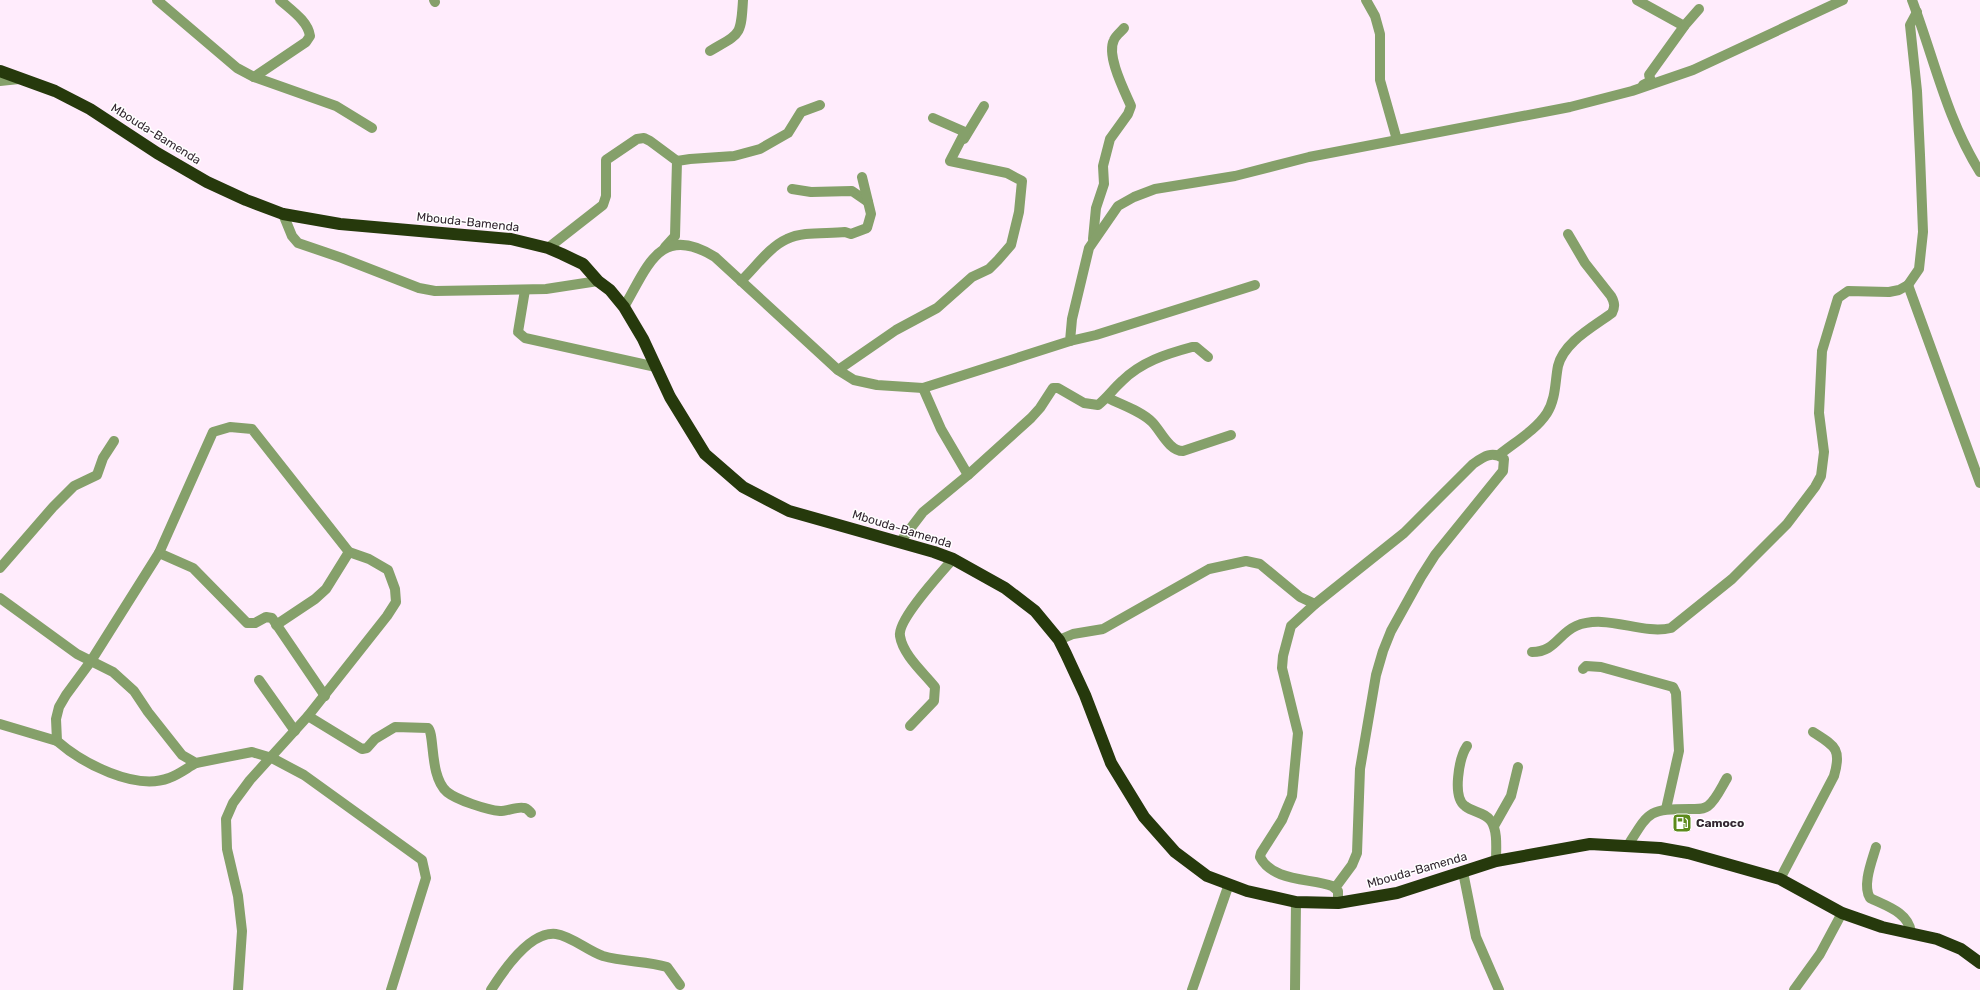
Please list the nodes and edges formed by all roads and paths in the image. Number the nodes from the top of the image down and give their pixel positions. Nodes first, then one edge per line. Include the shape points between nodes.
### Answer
1 (280, 0) edge
2 (743, 0) edge
3 (1366, 0) edge
4 (1637, 0) edge
5 (1843, 0) edge
6 (1912, 0) edge
7 (161, 1) edge
8 (1699, 9) dead end
9 (1917, 12) junction
10 (1684, 26) junction
11 (1124, 28) dead end
12 (710, 51) dead end
13 (0, 71) edge
14 (254, 77) junction
15 (19, 79) junction
16 (0, 81) edge
17 (1632, 91) junction
18 (820, 105) dead end
19 (984, 106) dead end
20 (933, 118) dead end
21 (372, 128) dead end
22 (1397, 140) junction
23 (677, 161) junction
24 (950, 161) junction
25 (1980, 172) edge
26 (862, 177) dead end
27 (792, 189) dead end
28 (868, 202) junction
29 (283, 214) junction
30 (1568, 234) dead end
31 (1093, 239) junction
32 (665, 247) junction
33 (548, 248) junction
34 (598, 281) junction
35 (741, 281) junction
36 (1255, 285) dead end
37 (1908, 285) junction
38 (525, 290) junction
39 (624, 307) junction
40 (1070, 341) junction
41 (1208, 357) dead end
42 (656, 367) junction
43 (838, 370) junction
44 (923, 388) junction
45 (1108, 398) junction
46 (1231, 435) dead end
47 (114, 441) dead end
48 (1499, 455) junction
49 (968, 475) junction
50 (1980, 483) edge
51 (900, 542) junction
52 (349, 552) junction
53 (159, 553) junction
54 (953, 559) junction
55 (0, 568) edge
56 (0, 598) edge
57 (1315, 604) junction
58 (276, 625) junction
59 (1059, 640) junction
60 (1532, 652) dead end
61 (91, 661) junction
62 (1583, 669) dead end
63 (259, 680) dead end
64 (324, 696) junction
65 (308, 716) junction
66 (0, 724) edge
67 (910, 726) dead end
68 (295, 731) junction
69 (1813, 732) dead end
70 (57, 741) junction
71 (1467, 746) dead end
72 (272, 758) junction
73 (196, 763) junction
74 (1518, 767) dead end
75 (1727, 778) dead end
76 (1666, 809) junction
77 (531, 813) dead end
78 (1494, 826) junction
79 (1626, 847) junction
80 (1876, 847) dead end
81 (1496, 861) junction
82 (1463, 872) junction
83 (1780, 879) junction
84 (1228, 884) junction
85 (1335, 888) junction
86 (1296, 902) junction
87 (1338, 903) junction
88 (1842, 913) junction
89 (1910, 932) junction
90 (1980, 963) edge
91 (680, 985) dead end
92 (238, 990) edge
93 (391, 990) edge
94 (491, 990) edge
95 (1192, 990) edge
96 (1295, 990) edge
97 (1499, 990) edge
98 (1794, 990) edge

1 - 14 street via 310,29 310,36 306,42
2 - 12 street via 742,25 739,31
3 - 22 street via 1376,16 1380,34 1380,80
4 - 10 street
5 - 17 street via 1693,70
6 - 9 street
7 - 14 street via 237,68
8 - 10 street
9 - 25 street via 1951,113 1963,143
9 - 37 street via 1910,26 1917,91 1923,232 1919,269
10 - 17 street via 1655,64 1649,75 1651,81
11 - 31 street via 1114,39 1111,47 1130,106 1128,114 1110,139 1103,166 1104,184 1096,208
13 - 15 highway, Mbouda-Bamenda
14 - 21 street via 336,106
15 - 16 street
15 - 29 highway, Mbouda-Bamenda via 55,91 90,109 156,153 207,182
17 - 22 street via 1570,107
18 - 23 street via 801,112 788,133 760,149 734,156
19 - 24 street
20 - 24 street via 965,132
22 - 31 street via 1309,157 1235,176 1155,189 1118,206
23 - 32 street via 675,236
23 - 33 street via 644,138 637,139 609,156 604,165 606,196 603,205
24 - 43 street via 1007,174 1022,181 1019,212 1011,245 989,269 972,277 948,299 896,330
26 - 28 street
27 - 28 street via 811,192 852,191
28 - 35 street via 871,214 867,228 851,234 845,232 786,239
29 - 33 highway, Mbouda-Bamenda via 340,224 512,239
29 - 38 street via 292,236 298,243 419,288 452,292
30 - 48 street via 1584,263 1615,302 1614,309 1563,354 1548,411 1540,422
31 - 40 street via 1086,255 1072,319
32 - 35 street via 687,244 702,248 715,256
32 - 39 street via 652,258
33 - 34 highway, Mbouda-Bamenda via 583,264
34 - 38 street
34 - 39 highway, Mbouda-Bamenda via 610,290
35 - 43 street
36 - 40 street
37 - 50 street
37 - 60 street via 1889,292 1848,292 1838,298 1822,351 1819,413 1824,452 1821,476 1787,524 1732,579 1671,628 1659,631 1608,623 1576,626 1547,651
38 - 42 street via 518,332 524,338
39 - 42 highway, Mbouda-Bamenda
40 - 44 street
41 - 45 street via 1196,347 1163,355 1127,376
42 - 51 highway, Mbouda-Bamenda via 670,397 705,454 743,487 789,511
43 - 44 street via 854,380 877,385
44 - 49 street via 941,429
45 - 46 street via 1151,420 1172,448 1178,451
45 - 49 street via 1098,405 1091,406 1058,388 1053,388 1031,418
47 - 55 street via 103,458 97,475 74,486
48 - 57 street via 1485,456 1473,464 1404,532
48 - 85 street via 1504,459 1503,472 1435,555 1391,631 1383,651 1376,675 1360,769 1357,853 1352,865
49 - 51 street via 923,512
51 - 54 highway, Mbouda-Bamenda
52 - 53 street via 252,429 230,427 213,432
52 - 58 street via 326,589
52 - 64 street via 388,570 395,589 396,602
53 - 58 street via 193,568 247,623 255,623 269,617
53 - 61 street
54 - 59 highway, Mbouda-Bamenda via 1011,593 1035,611
54 - 67 street via 900,628 900,637 906,651 934,687 934,701
56 - 61 street via 77,654
57 - 59 street via 1300,597 1260,564 1246,561 1209,569 1103,629 1073,634
57 - 85 street via 1291,626 1283,656 1284,678 1298,733 1297,753 1292,796 1260,857 1276,872 1325,883
58 - 64 street
59 - 84 highway, Mbouda-Bamenda via 1085,695 1111,763 1144,817 1176,852 1207,876
61 - 70 street via 59,707 56,719
61 - 73 street via 113,672 134,691 182,755
62 - 76 street via 1592,665 1673,687 1676,693 1679,751
63 - 68 street
64 - 65 street
65 - 68 street
65 - 77 street via 362,749 395,727 428,728 435,771 449,793 489,809 512,810 522,807
66 - 70 street
68 - 72 street
69 - 83 street via 1830,743 1837,751 1839,761 1834,776
70 - 73 street via 102,769 118,777 135,781 149,782 168,778
71 - 78 street via 1461,755 1459,767 1459,798 1466,807 1485,815
72 - 73 street via 252,752
72 - 92 street via 250,780 226,819 227,848 238,896 242,930
72 - 93 street via 304,775 422,860 426,878
74 - 78 street via 1511,796
75 - 76 street via 1707,807
76 - 79 street via 1650,814 1643,820
78 - 81 street
79 - 81 highway, Mbouda-Bamenda via 1590,844
79 - 83 highway, Mbouda-Bamenda via 1660,848
80 - 89 street via 1867,884 1868,895 1904,916 1910,925
81 - 82 highway, Mbouda-Bamenda
82 - 87 highway, Mbouda-Bamenda via 1397,892
82 - 97 street via 1476,937
83 - 88 highway, Mbouda-Bamenda
84 - 86 highway, Mbouda-Bamenda
84 - 95 street
85 - 87 street via 1338,891
86 - 87 highway, Mbouda-Bamenda
86 - 96 street
88 - 89 highway, Mbouda-Bamenda via 1882,927
88 - 98 street via 1820,954
89 - 90 highway, Mbouda-Bamenda via 1937,938 1960,949
91 - 94 street via 667,967 601,956 557,934 546,934 531,941 501,973

